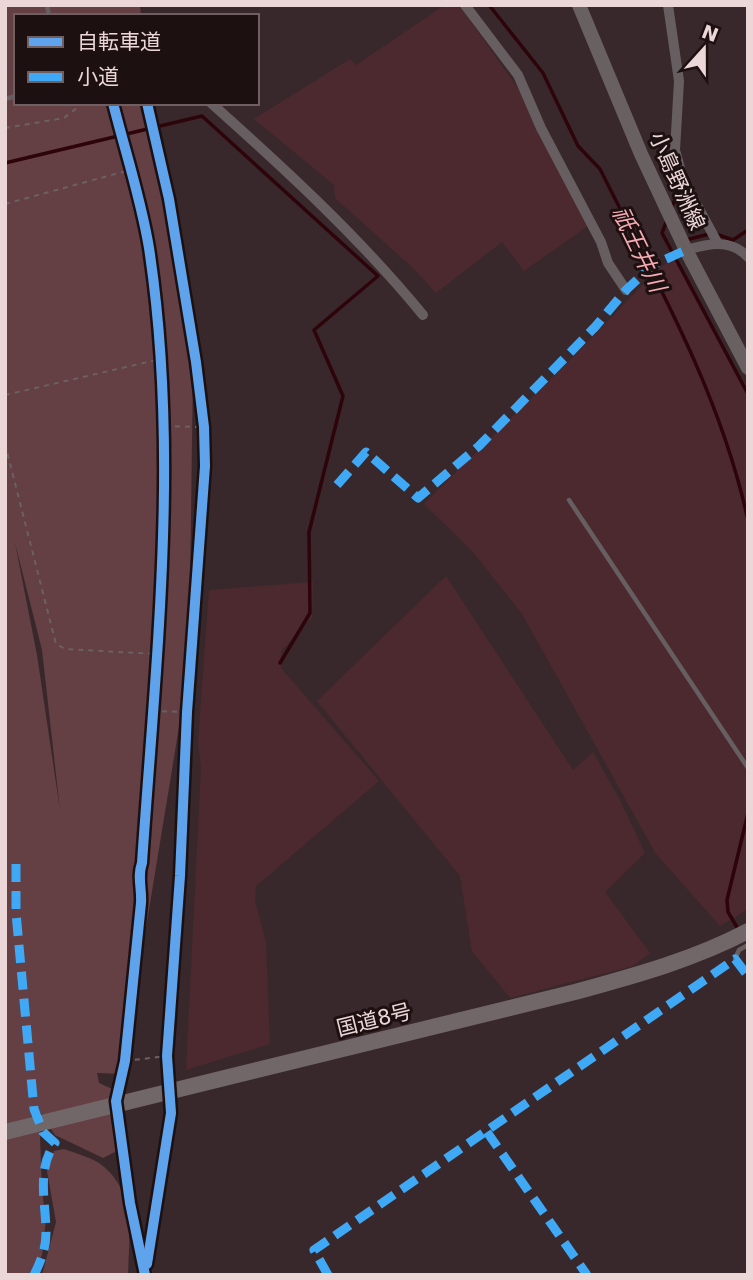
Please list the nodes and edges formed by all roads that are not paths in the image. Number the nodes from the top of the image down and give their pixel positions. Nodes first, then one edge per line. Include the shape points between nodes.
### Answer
1 (465, 5) edge
2 (579, 5) edge
3 (668, 5) edge
4 (213, 105) edge
5 (716, 242) junction
6 (686, 250) junction
7 (746, 252) edge
8 (626, 290) dead end
9 (423, 315) dead end
10 (748, 368) edge
11 (569, 500) dead end
12 (748, 768) edge
13 (748, 931) edge
14 (748, 945) edge
15 (735, 959) dead end
16 (5, 1132) edge

1 - 8 street via 518,75 608,263
2 - 6 main road, 小島野洲線
3 - 5 street via 679,80 675,150 683,179
4 - 9 street via 383,269
5 - 6 street
5 - 7 street
6 - 10 main road, 小島野洲線
11 - 12 lane
13 - 16 highway, 国道8号 via 700,953 575,992
14 - 15 lane

